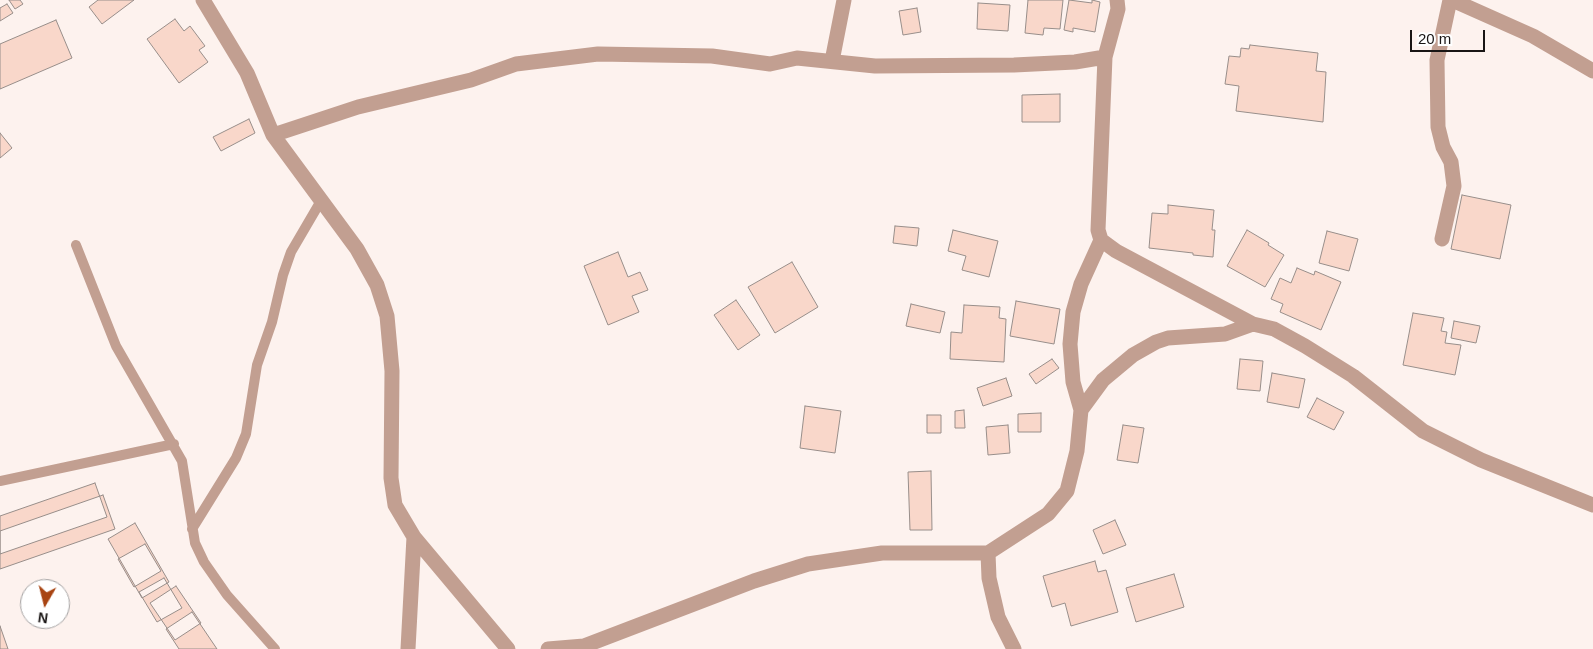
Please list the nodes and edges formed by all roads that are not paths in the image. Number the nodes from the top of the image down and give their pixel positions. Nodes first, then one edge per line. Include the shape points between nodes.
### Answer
1 (204, 0) edge
2 (844, 0) edge
3 (1117, 0) edge
4 (1451, 0) edge
5 (1105, 57) junction
6 (832, 60) junction
7 (1593, 71) edge
8 (274, 135) junction
9 (322, 199) junction
10 (1101, 240) junction
11 (1442, 240) dead end
12 (76, 245) dead end
13 (1253, 324) junction
14 (1081, 410) junction
15 (174, 444) junction
16 (0, 481) edge
17 (1593, 505) edge
18 (192, 529) junction
19 (414, 537) junction
20 (988, 553) junction
21 (275, 649) edge
22 (408, 649) edge
23 (508, 649) edge
24 (548, 649) edge
25 (1014, 649) edge

1 - 8 street via 247,73
2 - 6 street
3 - 5 street via 1118,9
4 - 7 street via 1533,36
4 - 11 street via 1437,60 1438,127 1451,162 1454,186
5 - 6 street via 1014,65 875,66
5 - 10 street via 1098,230
6 - 8 street via 798,58 770,64 712,56 598,54 525,63 471,80 358,107
8 - 9 street
9 - 18 lane via 291,252 283,275 258,365 246,434 236,458
9 - 19 street via 357,249 377,285 387,316 392,371 395,505
10 - 13 street
10 - 14 street via 1081,284 1073,312 1070,344 1073,382
12 - 15 lane via 116,346
13 - 14 street via 1225,334 1168,338 1146,346 1103,380
13 - 17 street via 1274,330 1353,376 1423,431 1481,460
14 - 20 street via 1077,451 1066,491 1048,514
15 - 16 lane
15 - 18 lane via 186,475
18 - 21 lane via 204,562 227,595
19 - 22 street
19 - 23 street
20 - 24 street via 882,553 808,564 754,581 584,646
20 - 25 street via 989,578 998,617

